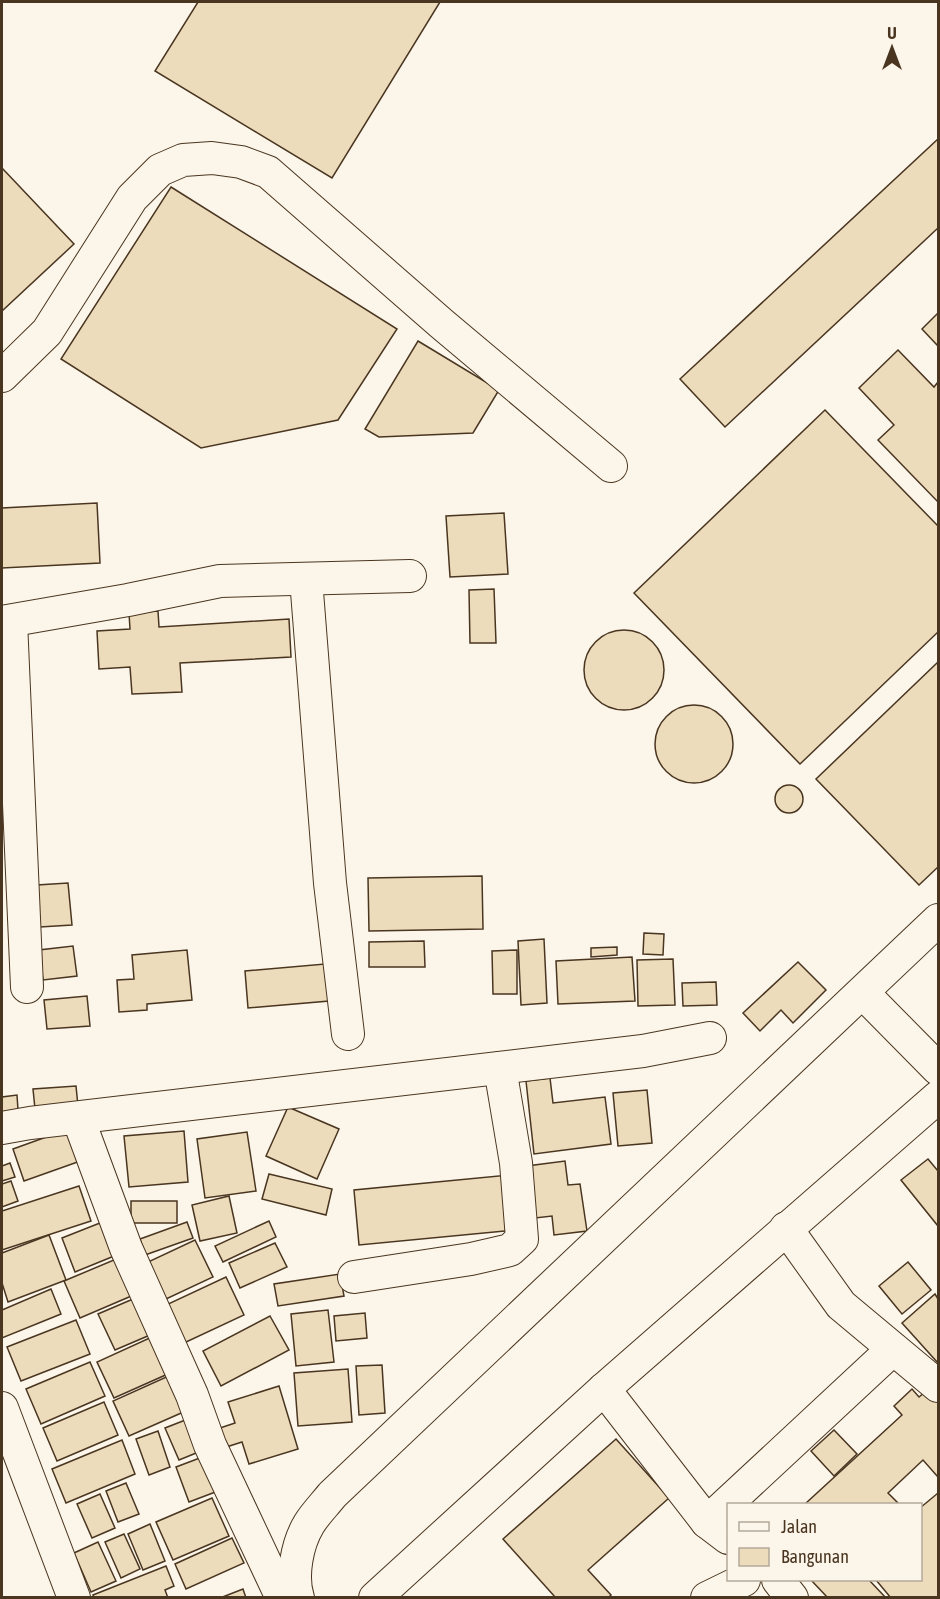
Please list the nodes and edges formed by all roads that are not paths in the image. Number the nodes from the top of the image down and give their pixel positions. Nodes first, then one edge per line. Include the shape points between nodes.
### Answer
1 (2, 376) edge
2 (611, 466) dead end
3 (410, 576) dead end
4 (306, 579) junction
5 (6, 622) edge
6 (939, 920) edge
7 (27, 987) dead end
8 (863, 993) junction
9 (348, 1034) dead end
10 (710, 1038) dead end
11 (500, 1068) junction
12 (939, 1070) edge
13 (938, 1098) edge
14 (78, 1118) junction
15 (2, 1128) edge
16 (786, 1228) junction
17 (354, 1277) dead end
18 (893, 1348) junction
19 (939, 1386) edge
20 (603, 1389) junction
21 (2, 1408) edge
22 (744, 1503) edge
23 (718, 1530) edge
24 (742, 1581) edge
25 (779, 1581) edge
26 (74, 1598) edge
27 (282, 1598) edge
28 (298, 1598) edge
29 (375, 1598) edge
30 (707, 1598) edge
31 (792, 1598) edge

1 - 2 street via 47,332 132,198 160,170 183,160 241,162 268,172
3 - 4 street
4 - 5 street via 219,581
4 - 9 street via 330,883
5 - 7 street
6 - 8 street
8 - 12 street
8 - 28 street via 332,1495 308,1525 297,1556
10 - 11 street via 643,1051
11 - 14 street
11 - 17 street via 516,1163 522,1239 510,1250 471,1259
13 - 16 street
14 - 15 street
14 - 27 street via 126,1248 192,1395 210,1445
16 - 18 street via 841,1305
16 - 20 street
18 - 19 street
18 - 22 street
20 - 23 street
20 - 29 street
21 - 26 street
24 - 30 street
25 - 31 street

